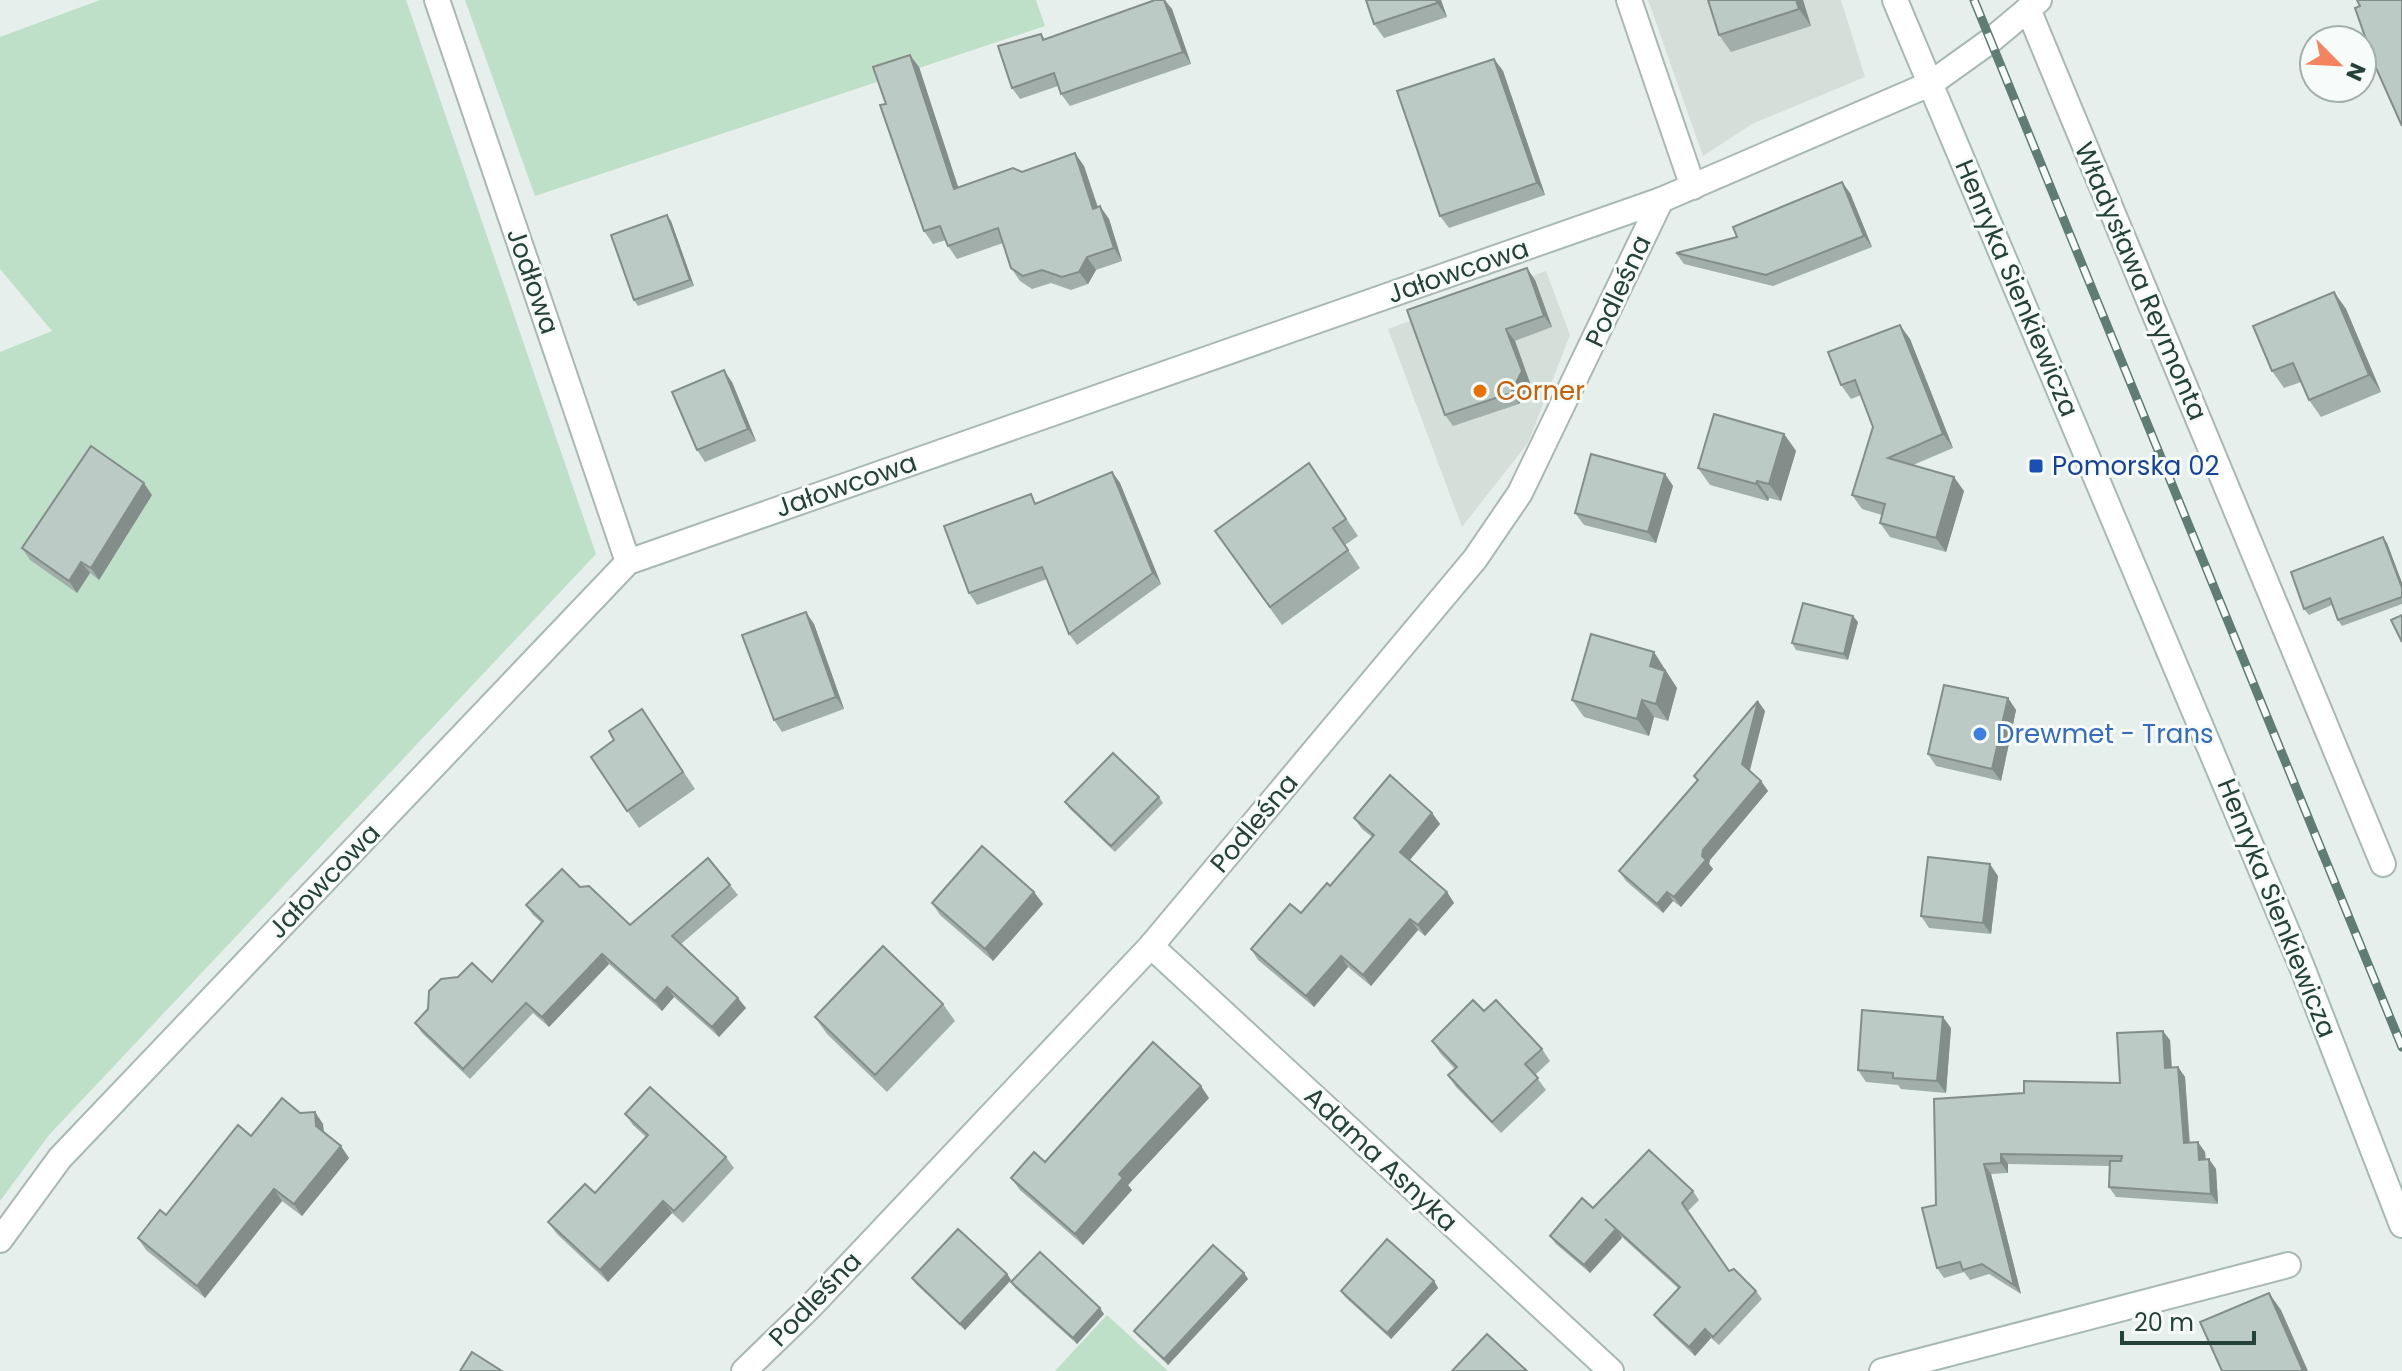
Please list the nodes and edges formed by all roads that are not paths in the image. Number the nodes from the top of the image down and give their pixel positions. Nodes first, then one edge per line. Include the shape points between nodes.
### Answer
1 (437, 0) edge
2 (1629, 0) edge
3 (1895, 0) edge
4 (2033, 4) edge
5 (1930, 84) junction
6 (1693, 187) junction
7 (1661, 200) junction
8 (628, 562) junction
9 (2383, 864) dead end
10 (1151, 946) junction
11 (2400, 1214) edge
12 (0, 1240) edge
13 (2288, 1265) dead end
14 (744, 1371) edge
15 (1611, 1371) edge
16 (1882, 1371) edge

1 - 8 street, Jodłowa
2 - 6 street
3 - 5 street, Henryka Sienkiewicza
4 - 5 street, Jałowcowa
4 - 9 street, Władysława Reymonta
5 - 6 street, Jałowcowa
5 - 11 street, Henryka Sienkiewicza
6 - 7 street, Jałowcowa
7 - 8 street, Jałowcowa
7 - 10 street, Podleśna via 1543,448 1497,528
8 - 12 street, Jałowcowa via 60,1158
10 - 14 street, Podleśna
10 - 15 street, Adama Asnyka
13 - 16 street

